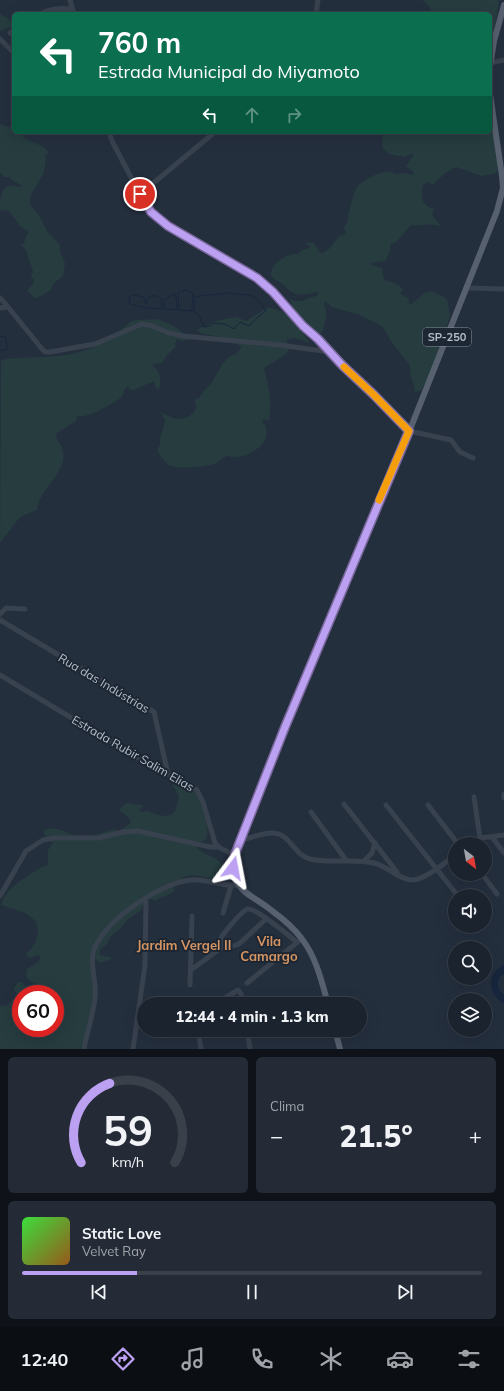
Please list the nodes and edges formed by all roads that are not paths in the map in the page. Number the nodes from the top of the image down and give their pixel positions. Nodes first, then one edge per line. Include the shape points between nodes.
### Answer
1 (70, 0) edge
2 (318, 0) edge
3 (504, 5) edge
4 (73, 11) edge
5 (44, 12) edge
6 (316, 12) edge
7 (0, 39) edge
8 (12, 51) edge
9 (492, 52) edge
10 (504, 60) edge
11 (492, 63) edge
12 (492, 108) edge
13 (110, 134) edge
14 (213, 134) edge
15 (140, 194) junction
16 (467, 288) junction
17 (504, 289) edge
18 (0, 298) edge
19 (8, 307) junction
20 (0, 308) edge
21 (330, 352) junction
22 (409, 431) junction
23 (473, 458) dead end
24 (25, 609) dead end
25 (0, 614) edge
26 (0, 620) edge
27 (0, 675) edge
28 (168, 774) junction
29 (504, 794) edge
30 (474, 797) dead end
31 (504, 798) edge
32 (344, 804) dead end
33 (386, 805) dead end
34 (428, 805) dead end
35 (311, 812) dead end
36 (504, 835) edge
37 (453, 837) edge
38 (480, 837) edge
39 (492, 837) joint
40 (241, 840) junction
41 (375, 844) junction
42 (218, 846) junction
43 (504, 853) edge
44 (235, 854) junction
45 (346, 860) junction
46 (448, 860) edge
47 (364, 861) junction
48 (436, 869) junction
49 (400, 876) junction
50 (488, 881) edge
51 (234, 885) junction
52 (452, 889) edge
53 (498, 894) dead end
54 (0, 896) edge
55 (146, 898) junction
56 (223, 913) dead end
57 (192, 916) dead end
58 (266, 919) junction
59 (300, 941) junction
60 (225, 945) junction
61 (191, 970) junction
62 (247, 983) dead end
63 (190, 985) dead end
64 (141, 997) edge
65 (226, 997) edge
66 (241, 997) edge
67 (326, 997) edge
68 (137, 1026) edge
69 (199, 1037) edge
70 (248, 1037) edge
71 (337, 1037) edge
72 (84, 1049) edge
73 (134, 1049) edge
74 (201, 1049) edge
75 (250, 1049) edge
76 (340, 1049) edge

1 - 4 street
2 - 6 street
3 - 9 main road
4 - 5 street via 56,8
7 - 8 street
10 - 11 street
12 - 16 main road, SP-250 via 503,188 492,226
13 - 15 street
14 - 15 street
15 - 21 street via 151,212 168,226 261,281
16 - 17 street
16 - 22 main road, SP-250
18 - 19 street
19 - 20 street
19 - 21 street via 45,352 95,344 142,324 184,336
21 - 22 street
22 - 23 street via 451,440 460,452
22 - 40 main road, SP-250 via 285,727
24 - 25 street via 6,608
26 - 28 street, Rua das Indústrias via 154,712
27 - 28 street, Estrada Rubir Salim Elias
28 - 42 street, Estrada Rubir Salim Elias via 197,790
29 - 31 street
30 - 38 street
32 - 41 street
33 - 48 street
34 - 37 street
35 - 45 street
36 - 39 street
39 - 43 street
40 - 44 main road, SP-250
40 - 45 street via 278,834 283,835 301,854 310,859
41 - 47 street via 372,853
41 - 49 street
42 - 44 street
42 - 54 street via 210,847 138,831 99,838 43,840 26,851
44 - 51 main road, SP-250
45 - 47 street
46 - 48 street
47 - 49 street via 386,867
48 - 49 street via 413,880
48 - 52 street
50 - 53 street
51 - 55 street via 189,880 169,886
51 - 56 street
51 - 59 main road via 284,920
55 - 64 street via 145,965
55 - 72 street via 111,925 95,947 92,962 95,999
57 - 61 street
58 - 59 street
58 - 60 street via 239,944
58 - 60 street via 251,910 245,910 222,936 220,941
59 - 62 street
59 - 67 main road via 312,957
60 - 61 street
61 - 63 street
65 - 66 street via 238,990
68 - 73 street
69 - 74 street
70 - 75 street
71 - 76 main road

